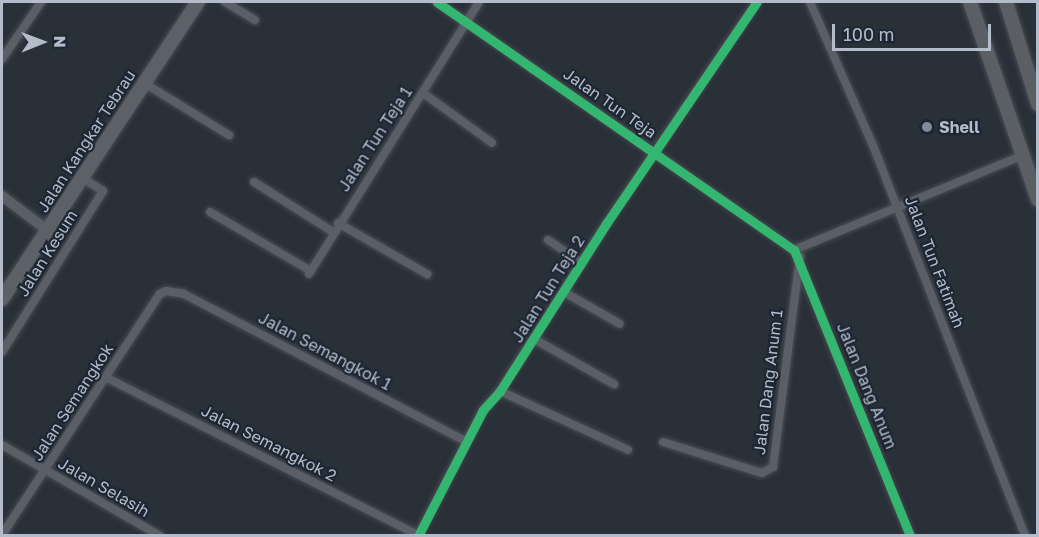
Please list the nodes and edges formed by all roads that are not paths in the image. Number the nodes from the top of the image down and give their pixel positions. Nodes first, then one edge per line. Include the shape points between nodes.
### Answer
1 (41, 2) edge
2 (198, 2) edge
3 (225, 2) edge
4 (437, 2) edge
5 (479, 2) edge
6 (757, 2) edge
7 (810, 2) edge
8 (970, 2) edge
9 (1006, 2) edge
10 (255, 20) dead end
11 (466, 21) junction
12 (2, 59) edge
13 (144, 83) junction
14 (423, 93) junction
15 (1038, 104) edge
16 (229, 135) dead end
17 (492, 143) dead end
18 (656, 153) junction
19 (1023, 155) junction
20 (81, 177) junction
21 (254, 182) dead end
22 (2, 196) edge
23 (1038, 200) edge
24 (897, 208) junction
25 (210, 212) dead end
26 (338, 223) junction
27 (47, 230) junction
28 (333, 232) junction
29 (548, 240) dead end
30 (797, 254) junction
31 (582, 263) junction
32 (427, 274) dead end
33 (170, 291) joint
34 (564, 292) junction
35 (2, 299) edge
36 (620, 324) dead end
37 (534, 339) junction
38 (2, 352) edge
39 (106, 378) junction
40 (614, 384) dead end
41 (500, 392) junction
42 (465, 441) junction
43 (663, 442) dead end
44 (2, 445) edge
45 (628, 450) dead end
46 (46, 470) junction
47 (2, 535) edge
48 (418, 535) edge
49 (910, 535) edge
50 (160, 536) edge
51 (1025, 536) edge

1 - 12 street
2 - 13 main road, Jalan Kangkar Tebrau
3 - 10 street
4 - 11 street, Jalan Tun Teja
5 - 11 street, Jalan Tun Teja 1
6 - 18 street, Jalan Tun Teja 2
7 - 24 street, Jalan Tun Fatimah
8 - 19 highway
9 - 15 highway
11 - 14 street, Jalan Tun Teja 1
11 - 18 street, Jalan Tun Teja
13 - 16 street
13 - 20 main road, Jalan Kangkar Tebrau
14 - 17 street
14 - 26 street, Jalan Tun Teja 1
18 - 30 street, Jalan Tun Teja
18 - 31 street, Jalan Tun Teja 2
19 - 23 highway
19 - 24 street
20 - 27 main road, Jalan Kangkar Tebrau
20 - 38 street, Jalan Kesum via 103,191
21 - 28 street
22 - 27 street
24 - 30 street
24 - 51 street, Jalan Tun Fatimah
25 - 28 street, Jalan Tun Teja 1 via 310,272
26 - 28 street, Jalan Tun Teja 1
26 - 32 street
27 - 35 main road, Jalan Kangkar Tebrau
29 - 31 street
30 - 43 street, Jalan Dang Anum 1 via 773,467 762,473
30 - 49 street, Jalan Dang Anum
31 - 34 street, Jalan Tun Teja 2
33 - 39 street, Jalan Semangkok via 160,294
33 - 42 street, Jalan Semangkok 1 via 184,294
34 - 36 street
34 - 37 street, Jalan Tun Teja 2
37 - 40 street
37 - 41 street, Jalan Tun Teja 2
39 - 46 street, Jalan Semangkok
39 - 48 street, Jalan Semangkok 2
41 - 42 street, Jalan Tun Teja 2
41 - 45 street
42 - 48 street, Jalan Tun Teja 2
44 - 46 street, Jalan Selasih
46 - 47 street, Jalan Semangkok
46 - 50 street, Jalan Selasih

